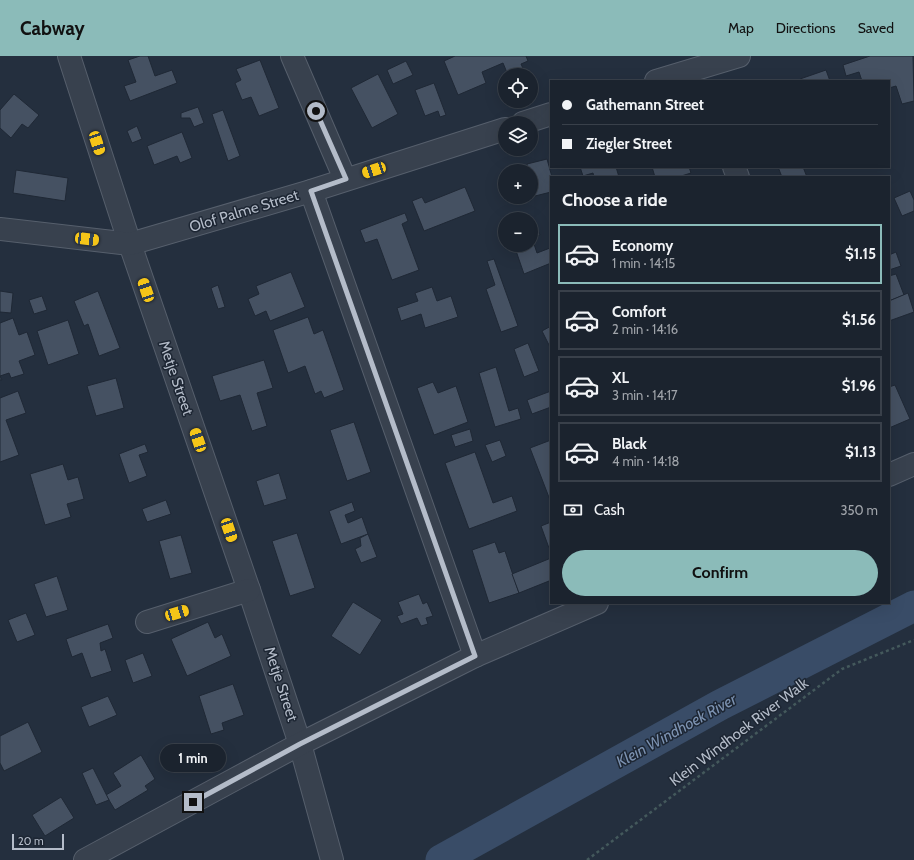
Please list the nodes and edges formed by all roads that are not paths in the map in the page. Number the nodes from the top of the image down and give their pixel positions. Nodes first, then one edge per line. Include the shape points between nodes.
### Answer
1 (69, 56) edge
2 (292, 56) edge
3 (739, 56) edge
4 (695, 69) edge
5 (659, 80) edge
6 (550, 114) edge
7 (538, 118) edge
8 (498, 130) edge
9 (346, 179) junction
10 (311, 191) junction
11 (0, 229) edge
12 (130, 244) junction
13 (914, 464) edge
14 (890, 475) edge
15 (249, 590) junction
16 (595, 604) edge
17 (148, 622) dead end
18 (475, 656) junction
19 (300, 744) junction
20 (85, 860) edge
21 (332, 860) edge

1 - 12 street, Metje Street
2 - 9 street
3 - 4 street
4 - 5 street
6 - 7 street
8 - 9 street, Olof Palme Street
9 - 10 street, Olof Palme Street
10 - 12 street, Olof Palme Street
10 - 18 street
11 - 12 street, Olof Palme Street
12 - 15 street, Metje Street
13 - 14 street
15 - 17 street
15 - 19 street, Metje Street
16 - 18 street
18 - 19 street
19 - 20 street
19 - 21 street, Metje Street

